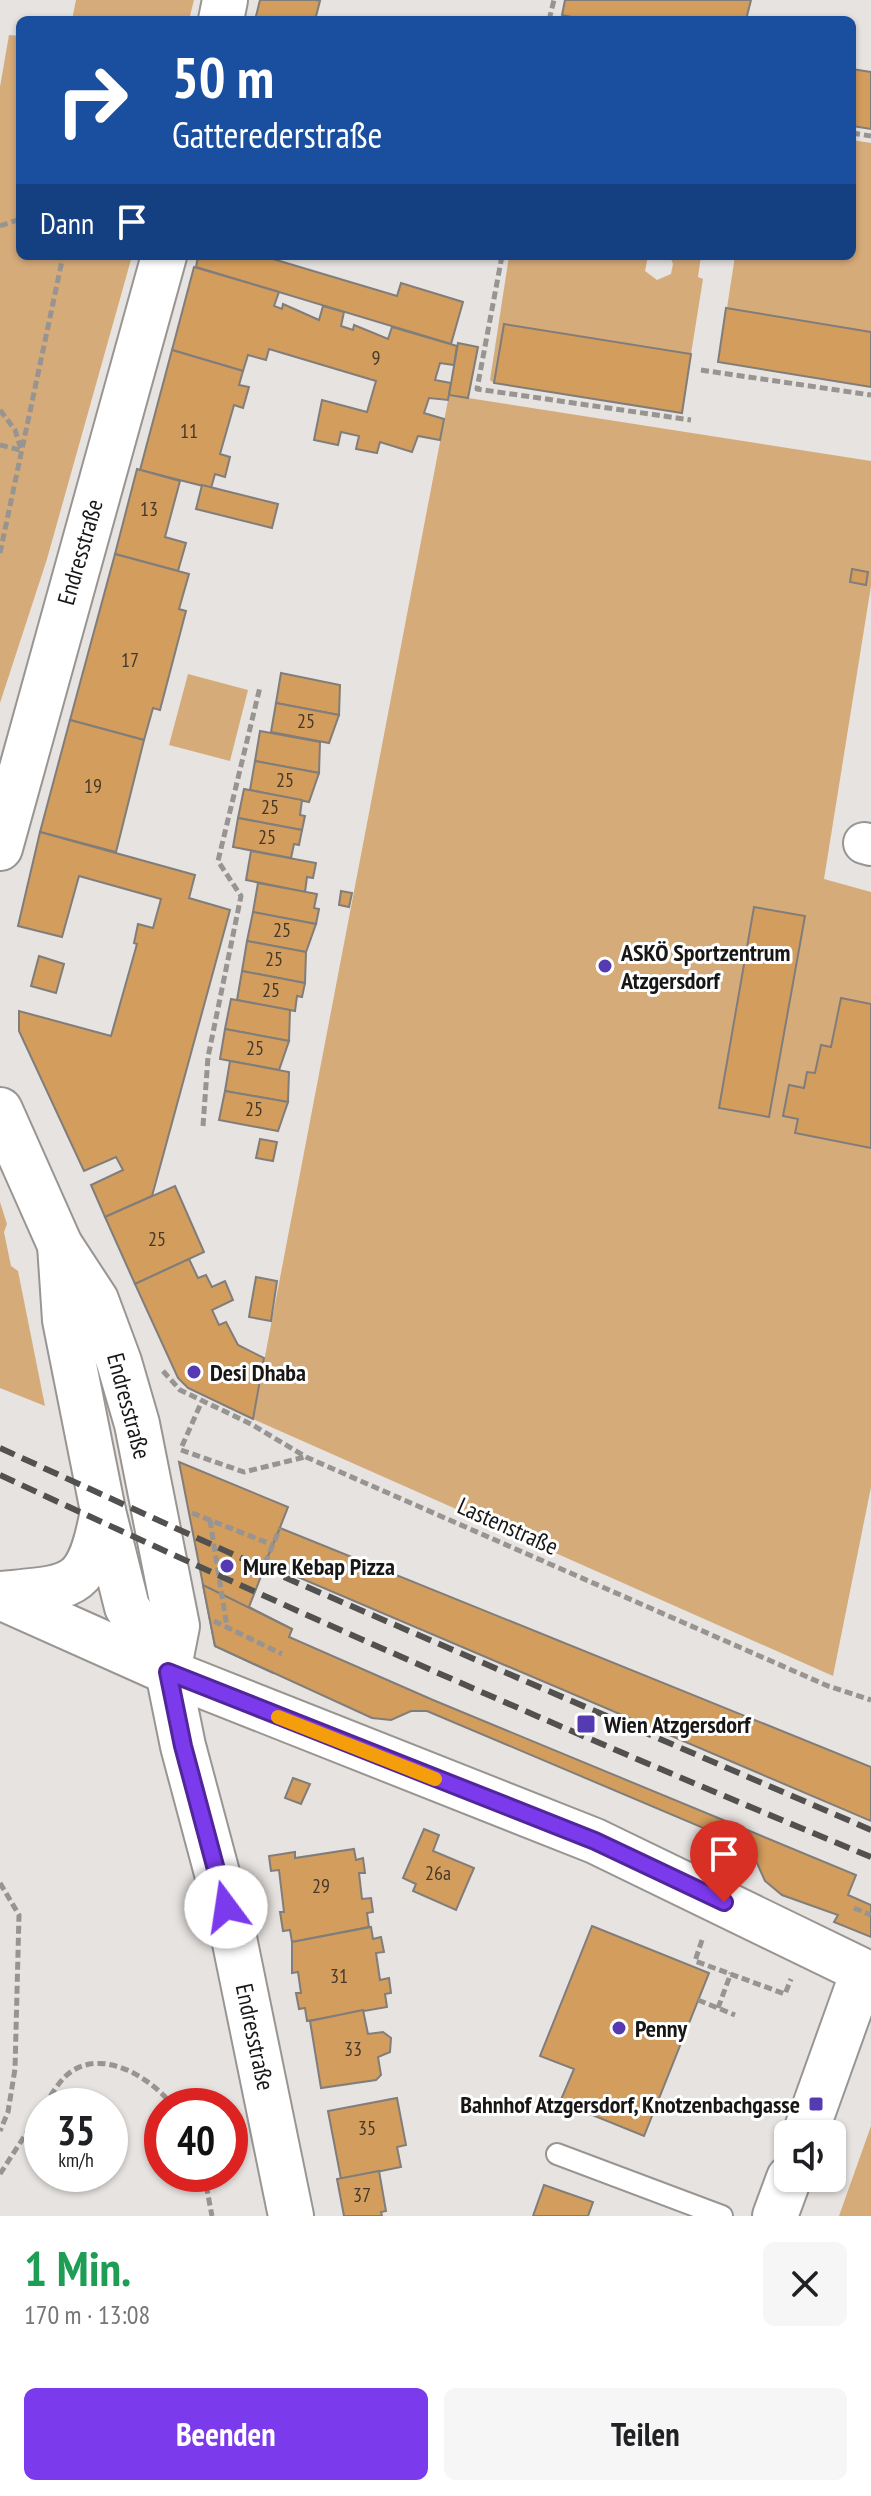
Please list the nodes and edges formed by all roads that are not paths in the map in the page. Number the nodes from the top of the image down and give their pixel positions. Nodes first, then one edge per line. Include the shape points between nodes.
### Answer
1 (163, 260) edge
2 (0, 848) edge
3 (0, 1110) edge
4 (60, 1245) junction
5 (103, 1511) junction
6 (0, 1595) edge
7 (168, 1672) junction
8 (867, 1973) edge
9 (810, 2120) edge
10 (557, 2154) dead end
11 (784, 2192) edge
12 (291, 2216) edge
13 (722, 2216) edge
14 (775, 2216) edge

1 - 2 street, Endresstraße
3 - 4 street, Endresstraße
4 - 5 street, Endresstraße via 65,1320
4 - 7 street, Endresstraße via 96,1300 137,1424 177,1626
5 - 6 street via 83,1572 62,1588
5 - 7 street, Endresstraße via 127,1607
6 - 7 street
7 - 8 street via 595,1841
7 - 12 street, Endresstraße via 233,1933
8 - 9 street
10 - 13 lane
11 - 14 street

